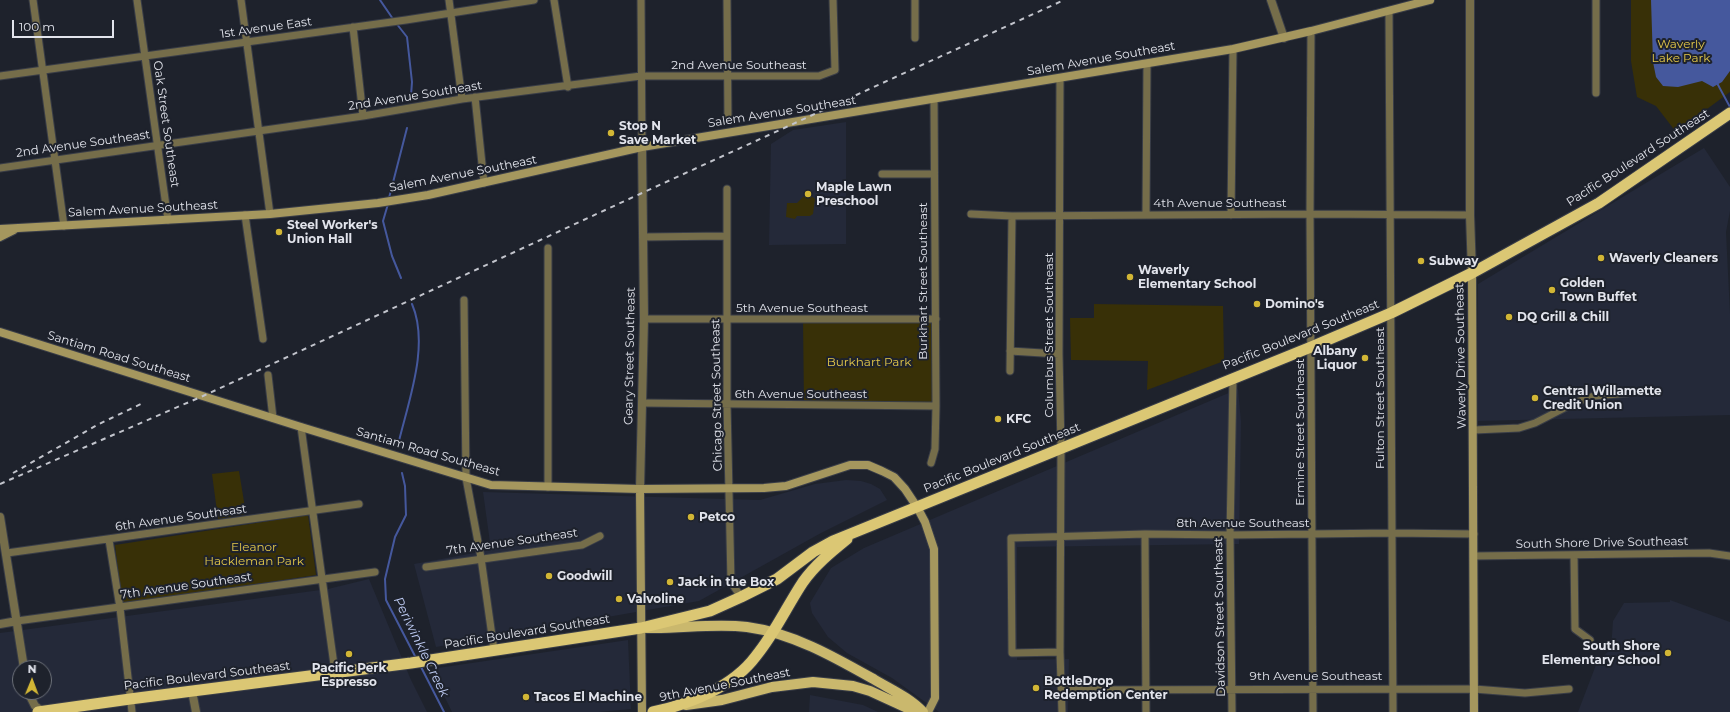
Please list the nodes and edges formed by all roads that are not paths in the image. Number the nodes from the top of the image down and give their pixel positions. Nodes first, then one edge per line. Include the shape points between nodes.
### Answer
1 (33, 0) edge
2 (137, 0) edge
3 (240, 0) edge
4 (449, 0) edge
5 (534, 0) edge
6 (554, 0) edge
7 (641, 0) edge
8 (727, 0) edge
9 (833, 0) edge
10 (915, 0) edge
11 (1271, 0) edge
12 (1430, 0) edge
13 (1470, 0) edge
14 (1596, 0) edge
15 (451, 12) junction
16 (1389, 12) junction
17 (353, 27) junction
18 (1311, 31) junction
19 (915, 38) dead end
20 (1284, 38) junction
21 (247, 41) junction
22 (1234, 49) junction
23 (145, 56) junction
24 (1147, 64) junction
25 (42, 70) junction
26 (727, 75) junction
27 (0, 76) edge
28 (642, 76) junction
29 (1060, 78) junction
30 (568, 87) junction
31 (1596, 93) dead end
32 (475, 97) junction
33 (462, 99) junction
34 (934, 99) junction
35 (1730, 113) edge
36 (363, 116) junction
37 (728, 120) dead end
38 (258, 131) junction
39 (157, 144) junction
40 (642, 147) junction
41 (55, 160) junction
42 (0, 168) edge
43 (882, 174) dead end
44 (934, 174) junction
45 (484, 183) junction
46 (727, 189) dead end
47 (270, 214) junction
48 (971, 214) dead end
49 (1231, 214) junction
50 (1310, 214) junction
51 (245, 215) junction
52 (1060, 215) junction
53 (1146, 215) junction
54 (1391, 215) junction
55 (1470, 215) junction
56 (1012, 216) junction
57 (168, 220) junction
58 (64, 226) junction
59 (0, 230) edge
60 (14, 230) junction
61 (727, 236) junction
62 (0, 237) edge
63 (642, 237) junction
64 (548, 248) dead end
65 (1472, 273) junction
66 (464, 300) dead end
67 (1391, 312) junction
68 (644, 319) junction
69 (727, 319) junction
70 (936, 319) junction
71 (0, 332) edge
72 (263, 339) dead end
73 (1311, 347) junction
74 (1010, 351) junction
75 (1059, 354) junction
76 (1010, 371) dead end
77 (268, 375) dead end
78 (1233, 378) junction
79 (1628, 393) dead end
80 (642, 404) junction
81 (727, 404) junction
82 (936, 406) junction
83 (273, 418) junction
84 (301, 427) junction
85 (1474, 430) junction
86 (1061, 448) junction
87 (931, 463) dead end
88 (466, 478) junction
89 (548, 487) junction
90 (640, 489) junction
91 (730, 489) junction
92 (359, 504) dead end
93 (917, 507) junction
94 (311, 510) junction
95 (0, 516) edge
96 (857, 531) junction
97 (1, 532) edge
98 (1392, 533) junction
99 (1146, 534) junction
100 (1312, 534) junction
101 (1474, 534) junction
102 (1230, 535) junction
103 (600, 536) dead end
104 (1061, 538) junction
105 (108, 540) junction
106 (7, 553) junction
107 (1574, 555) junction
108 (1474, 556) junction
109 (1730, 556) edge
110 (481, 558) junction
111 (426, 567) dead end
112 (375, 572) dead end
113 (323, 580) junction
114 (741, 598) junction
115 (120, 608) junction
116 (17, 621) junction
117 (0, 624) edge
118 (641, 628) junction
119 (773, 632) junction
120 (1590, 640) dead end
121 (494, 650) junction
122 (1060, 652) junction
123 (23, 660) edge
124 (335, 672) junction
125 (1393, 689) junction
126 (1474, 689) junction
127 (1569, 689) dead end
128 (1062, 690) junction
129 (1146, 690) junction
130 (1232, 690) junction
131 (1313, 690) junction
132 (192, 691) junction
133 (130, 699) junction
134 (31, 700) edge
135 (674, 707) junction
136 (38, 712) edge
137 (42, 712) edge
138 (132, 712) edge
139 (196, 712) edge
140 (642, 712) edge
141 (654, 712) edge
142 (916, 712) edge
143 (923, 712) edge
144 (928, 712) edge
145 (1062, 712) edge
146 (1146, 712) edge
147 (1232, 712) edge
148 (1313, 712) edge
149 (1393, 712) edge
150 (1474, 712) edge

1 - 25 street
2 - 23 street, Oak Street Southeast
3 - 21 street
4 - 15 street
5 - 15 street, 1st Avenue East
6 - 30 street
7 - 28 street, Geary Street Southeast
8 - 26 street
9 - 26 street, 2nd Avenue Southeast via 835,70 819,76
10 - 19 street
11 - 20 street
12 - 16 main road, Salem Avenue Southeast
13 - 55 street, Waverly Drive Southeast
14 - 31 street
15 - 17 street, 1st Avenue East
15 - 33 street
16 - 18 main road, Salem Avenue Southeast
16 - 54 street, Fulton Street Southeast
17 - 21 street, 1st Avenue East
17 - 36 street
18 - 20 main road, Salem Avenue Southeast
18 - 50 street, Ermine Street Southeast
20 - 22 main road, Salem Avenue Southeast
21 - 23 street, 1st Avenue East
21 - 38 street
22 - 24 main road, Salem Avenue Southeast
22 - 49 street
23 - 25 street, 1st Avenue East
23 - 39 street, Oak Street Southeast
24 - 29 main road, Salem Avenue Southeast
24 - 53 street
25 - 27 street, 1st Avenue East
25 - 41 street
26 - 28 street, 2nd Avenue Southeast
26 - 37 street
28 - 30 street, 2nd Avenue Southeast
28 - 40 street, Geary Street Southeast
29 - 34 main road, Salem Avenue Southeast
29 - 52 street, Columbus Street Southeast
30 - 32 street, 2nd Avenue Southeast
32 - 33 street, 2nd Avenue Southeast
32 - 45 street
33 - 36 street, 2nd Avenue Southeast
34 - 40 main road, Salem Avenue Southeast
34 - 44 street, Burkhart Street Southeast
35 - 65 highway, Pacific Boulevard Southeast via 1599,203
36 - 38 street, 2nd Avenue Southeast
38 - 39 street, 2nd Avenue Southeast
38 - 47 street
39 - 41 street, 2nd Avenue Southeast
39 - 57 street, Oak Street Southeast
40 - 45 main road, Salem Avenue Southeast
40 - 63 street, Geary Street Southeast
41 - 42 street, 2nd Avenue Southeast
41 - 58 street
43 - 44 street
44 - 70 street, Burkhart Street Southeast
45 - 47 main road, Salem Avenue Southeast via 378,203
46 - 61 street, Chicago Street Southeast
47 - 51 main road, Salem Avenue Southeast
48 - 56 street, 4th Avenue Southeast
49 - 50 street, 4th Avenue Southeast
49 - 53 street, 4th Avenue Southeast
50 - 54 street, 4th Avenue Southeast
50 - 73 street, Ermine Street Southeast
51 - 57 main road, Salem Avenue Southeast
51 - 72 street
52 - 53 street, 4th Avenue Southeast
52 - 56 street, 4th Avenue Southeast
52 - 75 street, Columbus Street Southeast
54 - 55 street, 4th Avenue Southeast
54 - 67 street, Fulton Street Southeast
55 - 65 street, Waverly Drive Southeast
56 - 74 street
57 - 58 main road, Salem Avenue Southeast
58 - 60 main road, Salem Avenue Southeast
59 - 60 main road, Salem Avenue Southeast
60 - 62 main road, Salem Avenue Southeast
61 - 63 street
61 - 69 street, Chicago Street Southeast
63 - 68 street, Geary Street Southeast
64 - 89 street
65 - 67 highway, Pacific Boulevard Southeast
65 - 85 main road, Waverly Drive Southeast
66 - 88 street
67 - 73 highway, Pacific Boulevard Southeast
67 - 98 street, Fulton Street Southeast
68 - 69 street, 5th Avenue Southeast
68 - 80 street, Geary Street Southeast
69 - 70 street, 5th Avenue Southeast
69 - 81 street, Chicago Street Southeast
70 - 82 street, Burkhart Street Southeast
71 - 83 main road, Santiam Road Southeast
73 - 78 highway, Pacific Boulevard Southeast
73 - 100 street, Ermine Street Southeast
74 - 75 street
74 - 76 street
75 - 86 street, Columbus Street Southeast
77 - 83 street
78 - 86 highway, Pacific Boulevard Southeast
78 - 102 street, Davidson Street Southeast
79 - 85 street via 1594,396 1519,428
80 - 81 street, 6th Avenue Southeast
80 - 90 street, Geary Street Southeast
81 - 82 street, 6th Avenue Southeast
81 - 91 street, Chicago Street Southeast
82 - 87 street, Burkhart Street Southeast
83 - 84 main road, Santiam Road Southeast
84 - 88 main road, Santiam Road Southeast
84 - 94 street
85 - 101 main road, Waverly Drive Southeast
86 - 93 highway, Pacific Boulevard Southeast
86 - 104 street, Columbus Street Southeast
88 - 89 main road, Santiam Road Southeast via 491,485
88 - 110 street
89 - 90 main road, Santiam Road Southeast
90 - 91 main road, Santiam Road Southeast
90 - 118 main road, Geary Street Southeast
91 - 93 main road, Santiam Road Southeast via 786,486 850,465 868,465 894,477
91 - 114 street, Chicago Street Southeast via 731,582
92 - 94 street, 6th Avenue Southeast
93 - 96 highway, Pacific Boulevard Southeast
93 - 144 main road via 934,549 935,698
94 - 105 street, 6th Avenue Southeast
94 - 113 street
95 - 97 street
96 - 114 highway, Pacific Boulevard Southeast via 813,552 777,579
96 - 119 highway, Pacific Boulevard Southeast via 826,556 804,581
97 - 106 street
98 - 100 street, 8th Avenue Southeast
98 - 101 street, 8th Avenue Southeast
98 - 125 street, Fulton Street Southeast
99 - 102 street, 8th Avenue Southeast
99 - 104 street, 8th Avenue Southeast
99 - 129 street
100 - 102 street, 8th Avenue Southeast
100 - 131 street, Ermine Street Southeast
101 - 108 main road, Waverly Drive Southeast
102 - 130 street, Davidson Street Southeast
103 - 110 street, 7th Avenue Southeast via 582,545
104 - 122 street, Columbus Street Southeast
104 - 122 street, 8th Avenue Southeast via 1011,538 1012,653
105 - 106 street, 6th Avenue Southeast
105 - 115 street
106 - 116 street
107 - 108 street, South Shore Drive Southeast
107 - 109 street, South Shore Drive Southeast via 1709,553
107 - 120 street via 1575,629
108 - 126 main road, Waverly Drive Southeast
110 - 111 street, 7th Avenue Southeast
110 - 121 street
112 - 113 street, 7th Avenue Southeast
113 - 115 street, 7th Avenue Southeast
113 - 124 street
114 - 118 highway, Pacific Boulevard Southeast via 710,611
115 - 116 street, 7th Avenue Southeast
115 - 133 street
116 - 117 street, 7th Avenue Southeast
116 - 123 street
118 - 119 main road via 710,625 748,627
118 - 121 highway, Pacific Boulevard Southeast
118 - 140 main road, Geary Street Southeast
119 - 135 highway, Pacific Boulevard Southeast via 756,657 739,673 717,688
119 - 143 main road via 843,662 912,701
121 - 124 highway, Pacific Boulevard Southeast
122 - 128 street, Columbus Street Southeast
124 - 132 highway, Pacific Boulevard Southeast
125 - 126 street, 9th Avenue Southeast
125 - 131 street, 9th Avenue Southeast
125 - 149 street, Fulton Street Southeast
126 - 127 street, 9th Avenue Southeast via 1525,693
126 - 150 main road, Waverly Drive Southeast
128 - 129 street, 9th Avenue Southeast
128 - 145 street, Columbus Street Southeast
129 - 130 street, 9th Avenue Southeast
129 - 146 street
130 - 131 street, 9th Avenue Southeast
130 - 147 street, Davidson Street Southeast
131 - 148 street, Ermine Street Southeast
132 - 133 highway, Pacific Boulevard Southeast
132 - 139 street
133 - 137 highway, Pacific Boulevard Southeast
133 - 138 street
134 - 137 street via 34,706
135 - 141 highway, 9th Avenue Southeast
135 - 142 main road, 9th Avenue Southeast via 722,700 772,687 813,682 846,685 870,691
136 - 137 highway, Pacific Boulevard Southeast

